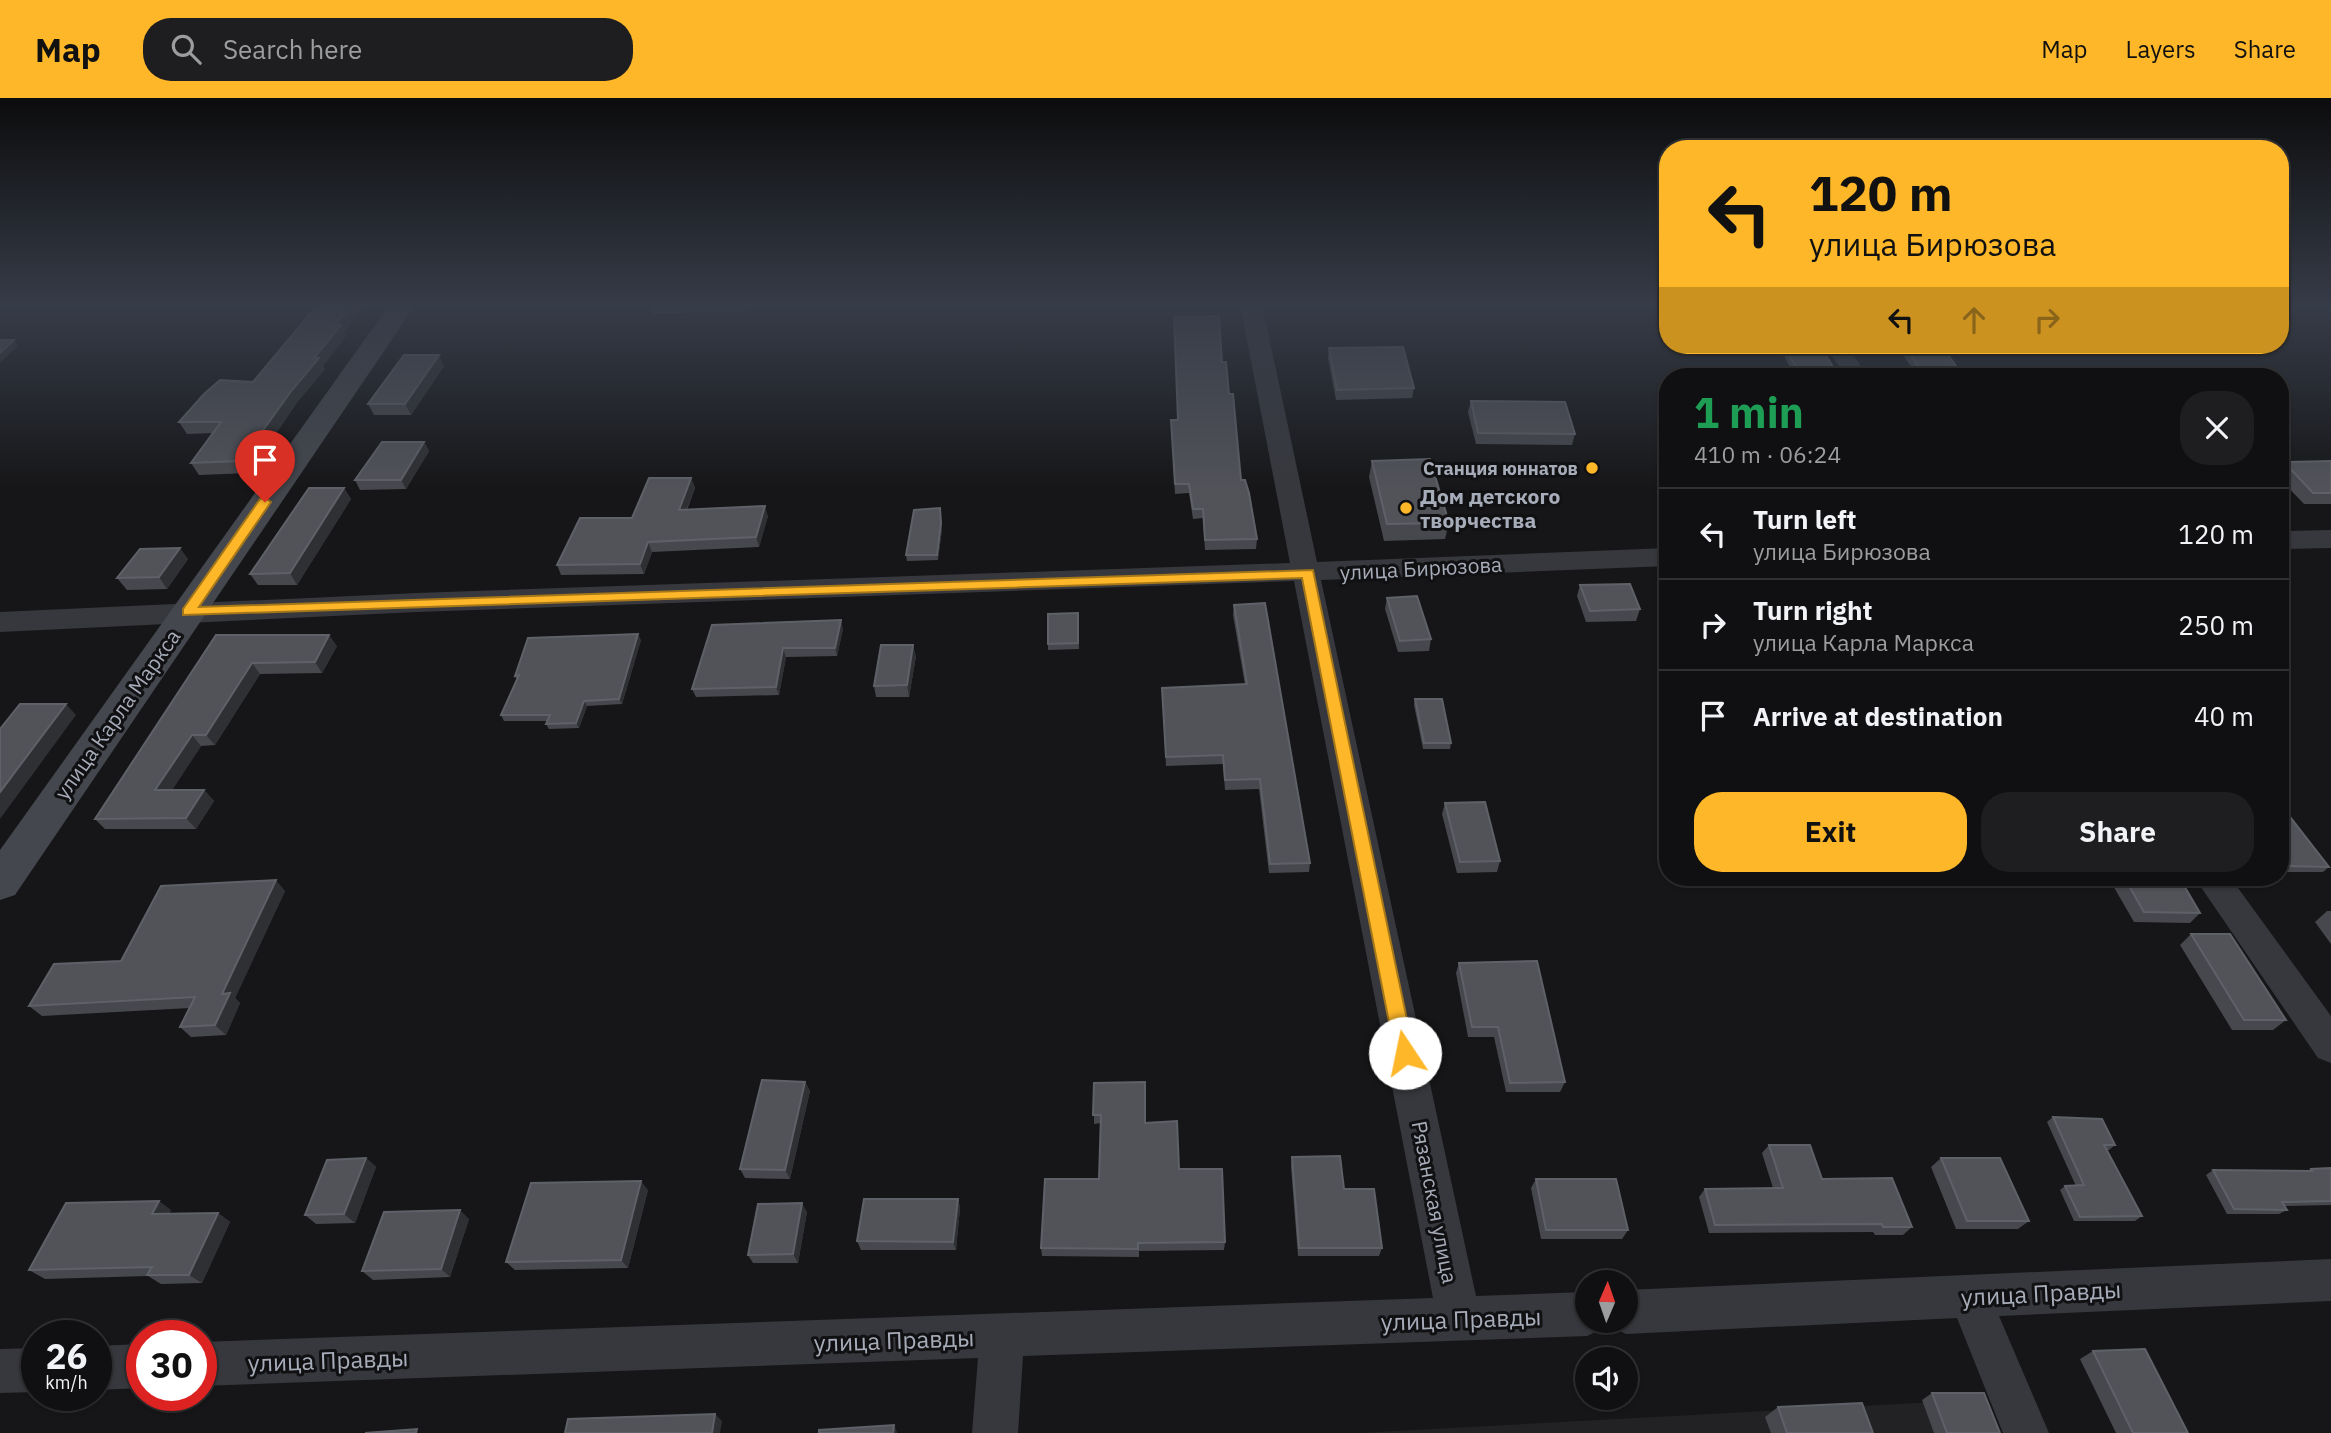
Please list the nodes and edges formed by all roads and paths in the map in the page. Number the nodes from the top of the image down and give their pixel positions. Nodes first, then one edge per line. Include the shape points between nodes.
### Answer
1 (359, 366) edge
2 (1264, 366) edge
3 (2331, 539) edge
4 (2289, 540) edge
5 (1659, 557) edge
6 (1308, 573) junction
7 (188, 612) junction
8 (0, 622) edge
9 (0, 883) edge
10 (2217, 886) edge
11 (2331, 1046) edge
12 (2331, 1280) edge
13 (1969, 1296) junction
14 (1638, 1311) edge
15 (1575, 1315) edge
16 (1459, 1320) junction
17 (1002, 1336) junction
18 (217, 1363) edge
19 (21, 1370) edge
20 (0, 1371) edge
21 (995, 1433) edge
22 (2026, 1433) edge

1 - 7 main road, улица Карла Маркса
2 - 6 street, Рязанская улица
3 - 4 street
5 - 6 street, улица Бирюзова
6 - 7 street, улица Бирюзова
6 - 16 street, Рязанская улица
7 - 8 street, улица Бирюзова
7 - 9 main road, улица Карла Маркса
10 - 11 street
12 - 13 street, улица Правды
13 - 14 street, улица Правды
13 - 22 street
15 - 16 street, улица Правды
16 - 17 street, улица Правды
17 - 18 street, улица Правды
17 - 21 street
19 - 20 street

